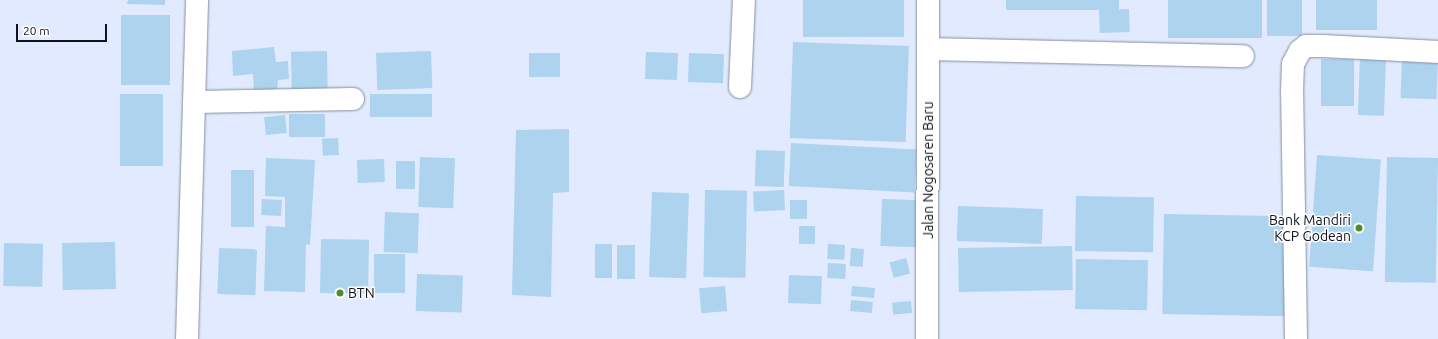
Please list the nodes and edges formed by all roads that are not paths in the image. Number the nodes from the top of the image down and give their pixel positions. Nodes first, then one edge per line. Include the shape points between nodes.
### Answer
1 (197, 0) edge
2 (744, 0) edge
3 (928, 0) edge
4 (928, 49) junction
5 (1438, 52) edge
6 (1243, 56) dead end
7 (740, 87) dead end
8 (353, 99) dead end
9 (194, 102) junction
10 (187, 339) edge
11 (927, 339) edge
12 (1296, 339) edge

1 - 9 street
2 - 7 street
3 - 4 street, Jalan Nogosaren Baru
4 - 6 street
4 - 11 street, Jalan Nogosaren Baru
5 - 12 street via 1324,46 1306,46 1300,51 1294,64 1292,92
8 - 9 street
9 - 10 street

